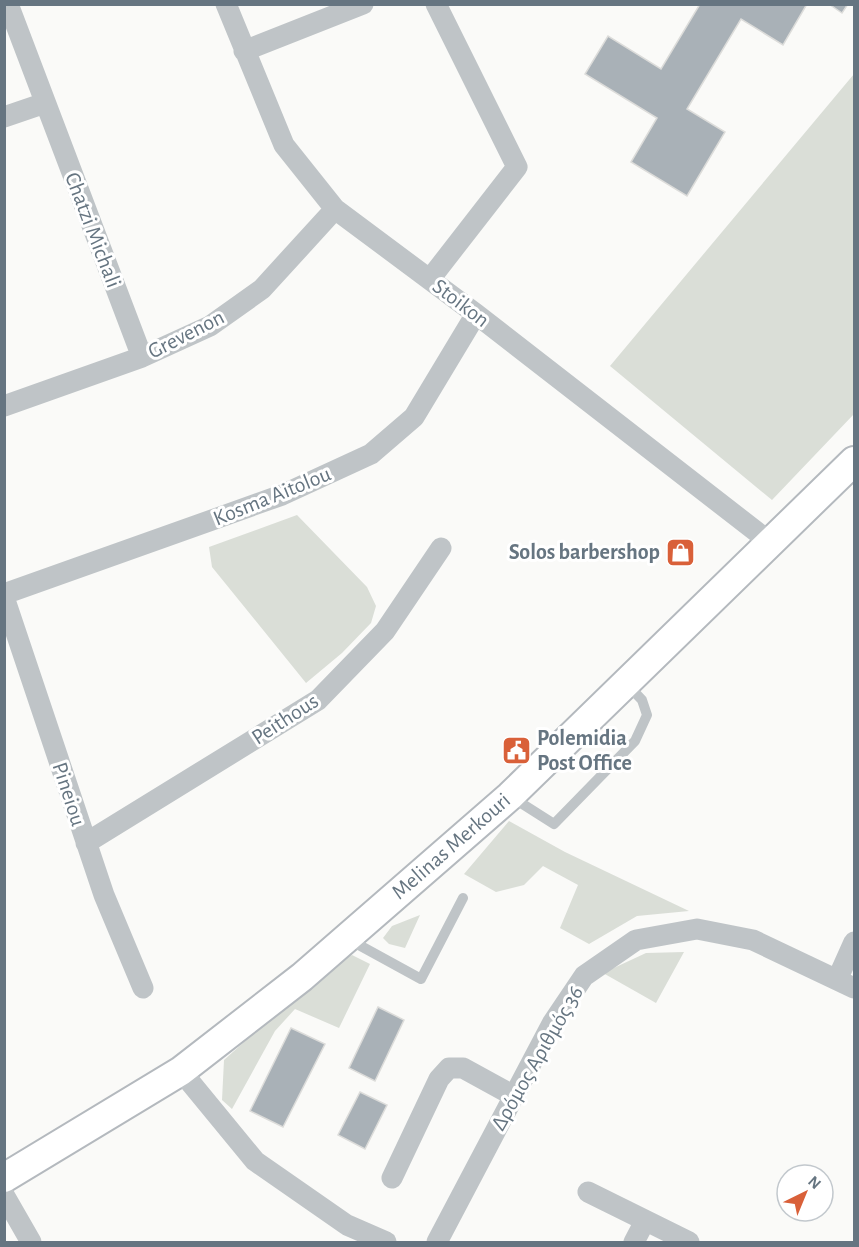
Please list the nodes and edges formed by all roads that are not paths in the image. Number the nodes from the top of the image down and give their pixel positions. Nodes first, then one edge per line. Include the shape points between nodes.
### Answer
1 (8, 4) edge
2 (226, 4) edge
3 (363, 4) edge
4 (436, 4) edge
5 (244, 51) junction
6 (45, 103) junction
7 (4, 117) edge
8 (335, 210) junction
9 (430, 279) junction
10 (476, 314) junction
11 (141, 357) junction
12 (4, 406) edge
13 (855, 461) edge
14 (771, 543) junction
15 (441, 548) dead end
16 (4, 596) edge
17 (626, 682) junction
18 (510, 796) junction
19 (86, 843) junction
20 (463, 898) dead end
21 (346, 937) junction
22 (855, 942) edge
23 (846, 984) edge
24 (143, 988) dead end
25 (181, 1071) junction
26 (514, 1096) junction
27 (4, 1178) edge
28 (392, 1178) dead end
29 (588, 1192) dead end
30 (4, 1195) edge
31 (645, 1221) junction
32 (31, 1242) edge
33 (386, 1242) edge
34 (437, 1242) edge
35 (634, 1242) edge
36 (689, 1242) edge

1 - 6 street, Chatzi Michali
2 - 5 street, Stoikon
3 - 5 street
4 - 9 street via 517,167
5 - 8 street, Stoikon via 284,145
6 - 7 street
6 - 11 street, Chatzi Michali
8 - 9 street, Stoikon
8 - 11 street, Grevenon via 262,289 210,326
9 - 10 street, Stoikon
10 - 14 street, Stoikon
10 - 16 street, Kosma Aitolou via 414,417 371,454 282,495
11 - 12 street, Grevenon
13 - 14 main road, Melinas Merkouri
14 - 17 main road, Melinas Merkouri
15 - 19 street, Peithous via 385,631 318,700
16 - 19 street, Pineiou
17 - 18 main road, Melinas Merkouri
17 - 18 lane via 642,700 647,715 635,741 554,824
18 - 21 main road, Melinas Merkouri
19 - 24 street, Pineiou
20 - 21 lane via 421,979
21 - 25 main road, Melinas Merkouri via 302,977
22 - 23 street
23 - 26 street, Δρόμος Αριθμός 36 via 753,940 697,929 636,940 584,976 553,1022
25 - 27 main road, Melinas Merkouri
25 - 33 street via 255,1161 347,1225
26 - 28 street via 463,1068 449,1068 439,1079
26 - 34 street, Δρόμος Αριθμός 36
29 - 31 street
30 - 32 street
31 - 35 street
31 - 36 street

